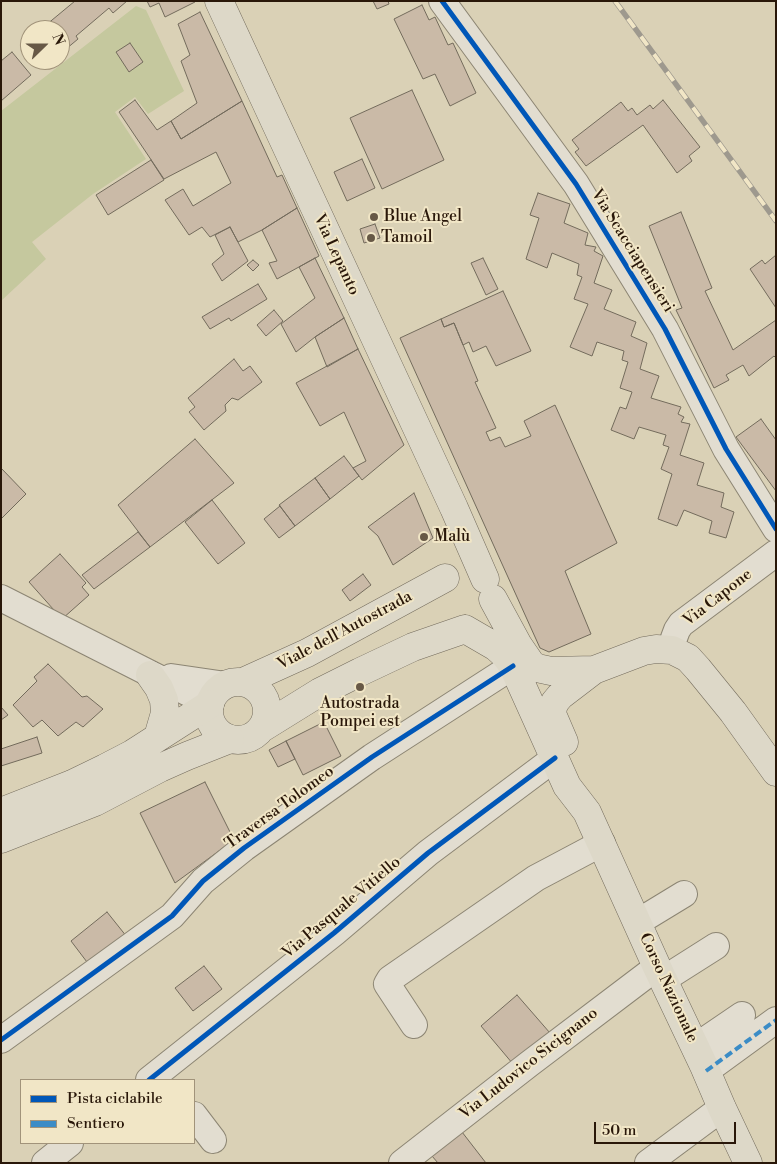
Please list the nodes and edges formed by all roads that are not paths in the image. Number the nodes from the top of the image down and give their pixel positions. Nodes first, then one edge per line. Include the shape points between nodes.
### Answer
1 (219, 1) edge
2 (442, 1) edge
3 (454, 508) junction
4 (776, 529) edge
5 (776, 553) edge
6 (448, 575) junction
7 (489, 589) junction
8 (1, 598) edge
9 (465, 629) junction
10 (672, 650) junction
11 (514, 666) junction
12 (594, 670) junction
13 (150, 675) junction
14 (226, 690) junction
15 (262, 728) junction
16 (158, 737) junction
17 (230, 740) junction
18 (555, 758) junction
19 (775, 770) edge
20 (1, 812) edge
21 (587, 812) junction
22 (1, 839) edge
23 (602, 843) junction
24 (684, 894) dead end
25 (638, 922) junction
26 (716, 946) dead end
27 (661, 973) junction
28 (742, 1015) dead end
29 (776, 1020) edge
30 (414, 1025) dead end
31 (1, 1040) edge
32 (701, 1059) junction
33 (159, 1077) edge
34 (722, 1108) junction
35 (195, 1116) edge
36 (213, 1140) dead end
37 (69, 1144) edge
38 (45, 1163) edge
39 (402, 1163) edge
40 (648, 1163) edge
41 (748, 1163) edge

1 - 3 main road, Via Lepanto
2 - 4 street, Via Scacciapensieri via 576,184 666,329 726,449
3 - 6 main road, Via Lepanto via 456,537
3 - 7 main road, Via Lepanto
5 - 10 street, Via Capone via 682,624 677,630
6 - 7 main road via 461,570 478,573
6 - 9 main road via 436,592 437,610 448,624
6 - 14 main road, Viale dell'Autostrada via 307,653
7 - 9 main road via 492,608 488,616 482,623
7 - 12 main road via 518,646 531,664 551,671
8 - 13 street
9 - 11 main road, Corso Nazionale via 496,647
9 - 15 main road via 412,647 360,672
10 - 12 main road via 644,651
10 - 19 main road via 688,658 698,669
11 - 18 main road, Corso Nazionale
11 - 31 street, Traversa Tolomeo via 372,757 244,848 203,881 172,916
12 - 21 main road, Corso Nazionale via 560,696 552,714 580,780
13 - 14 street
13 - 16 main road via 164,700 165,713
14 - 15 main road via 252,685 259,690 268,711
14 - 16 main road, Viale dell'Autostrada
14 - 17 main road via 209,713 215,730
15 - 17 main road via 248,739
16 - 20 main road, Viale dell'Autostrada via 72,784
17 - 22 main road via 160,768 95,802
18 - 21 main road, Corso Nazionale via 567,786
18 - 33 street, Via Pasquale Vitiello via 428,853
21 - 23 main road, Corso Nazionale
23 - 25 main road, Corso Nazionale
23 - 30 street via 536,878 390,979 388,984
24 - 25 street
25 - 27 main road, Corso Nazionale
26 - 27 street, Via Ludovico Sicignano
27 - 32 main road, Corso Nazionale
27 - 39 street, Via Ludovico Sicignano via 529,1064
28 - 32 street
29 - 32 street
32 - 34 main road, Corso Nazionale
34 - 40 street
34 - 41 main road, Corso Nazionale
35 - 36 street
37 - 38 street

